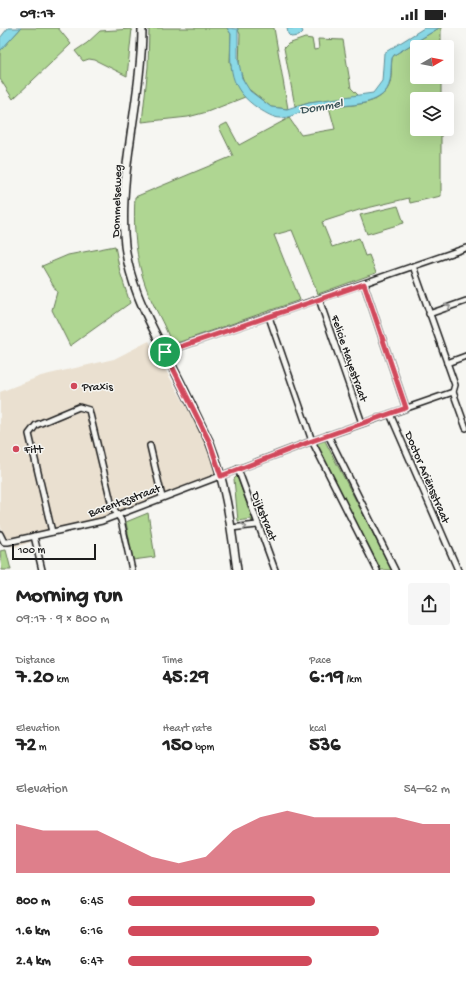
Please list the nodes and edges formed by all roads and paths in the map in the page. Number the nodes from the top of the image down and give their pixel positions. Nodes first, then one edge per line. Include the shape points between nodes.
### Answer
1 (142, 28) edge
2 (466, 248) edge
3 (413, 266) junction
4 (364, 284) junction
5 (319, 299) junction
6 (466, 301) edge
7 (429, 314) junction
8 (269, 316) junction
9 (165, 352) junction
10 (466, 356) edge
11 (447, 363) junction
12 (453, 392) junction
13 (406, 408) junction
14 (390, 414) junction
15 (464, 417) edge
16 (362, 424) junction
17 (466, 428) edge
18 (328, 435) junction
19 (312, 441) junction
20 (150, 446) dead end
21 (238, 469) junction
22 (221, 476) junction
23 (162, 497) junction
24 (118, 515) junction
25 (257, 525) junction
26 (231, 528) junction
27 (52, 532) junction
28 (0, 534) edge
29 (34, 536) junction
30 (42, 570) edge
31 (132, 570) edge
32 (237, 570) edge
33 (275, 570) edge
34 (377, 570) edge
35 (394, 570) edge
36 (458, 570) edge

1 - 9 street, Dommelseweg via 131,126 124,235 136,292
2 - 3 street
3 - 4 street
3 - 7 street
4 - 5 street
4 - 13 street
5 - 8 street
5 - 16 street, Felicie Hayestraat
7 -> 6 street
7 - 11 street
8 - 9 street
8 - 19 street
9 - 22 street, Dommelseweg via 210,443
10 - 11 street
11 - 12 street via 454,385
12 - 13 street, Barentszstraat
12 - 15 street
13 - 14 street, Barentszstraat
14 - 16 street, Barentszstraat
14 - 36 street, Doctor Ariënsstraat
15 - 17 street
16 - 18 street, Barentszstraat
18 - 19 street, Barentszstraat
18 - 35 street
19 - 21 street, Barentszstraat
19 - 34 street
20 - 23 street
21 - 22 street, Barentszstraat
21 - 25 street, Dijkstraat
22 - 23 street, Barentszstraat
22 - 26 street, Dommelseweg
23 - 24 street, Barentszstraat
24 - 27 street, Barentszstraat
24 - 27 street via 112,506 89,410 79,407 36,425 29,434
24 - 31 street via 122,520
26 -> 25 street
25 - 33 street, Dijkstraat
26 - 32 street, Dommelseweg
27 - 29 street, Barentszstraat
28 - 29 street, Barentszstraat via 4,542
29 - 30 street

